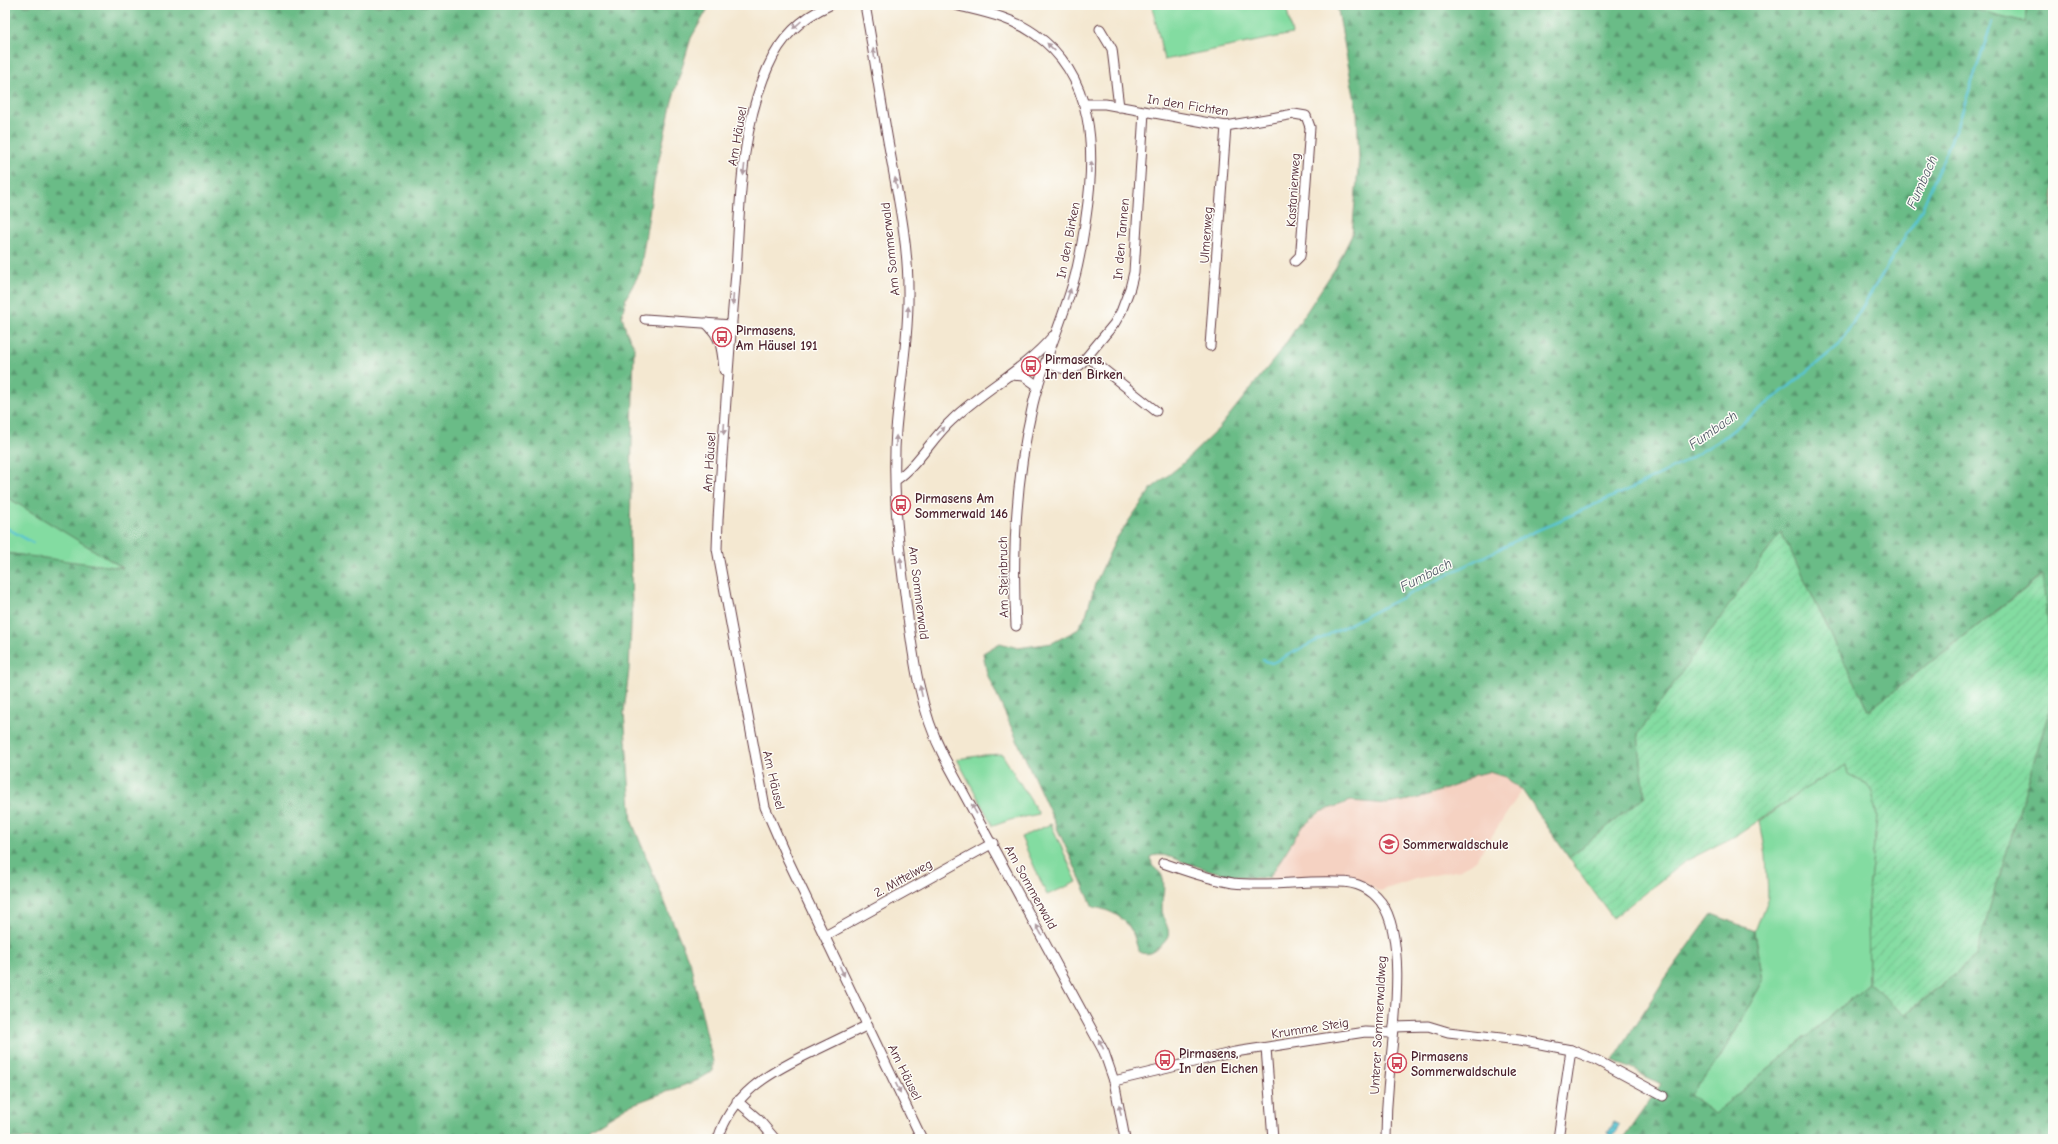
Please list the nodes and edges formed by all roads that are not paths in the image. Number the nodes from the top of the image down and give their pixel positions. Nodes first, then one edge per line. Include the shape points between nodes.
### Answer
1 (830, 5) edge
2 (865, 5) edge
3 (955, 5) edge
4 (1100, 28) dead end
5 (1085, 104) junction
6 (1119, 107) junction
7 (1144, 112) junction
8 (1308, 118) joint
9 (1226, 126) junction
10 (1295, 261) dead end
11 (645, 319) dead end
12 (706, 323) junction
13 (732, 325) junction
14 (1057, 331) junction
15 (1210, 346) dead end
16 (1088, 357) junction
17 (1046, 362) junction
18 (1011, 376) junction
19 (1038, 386) junction
20 (726, 395) junction
21 (1156, 411) dead end
22 (896, 480) junction
23 (1016, 626) dead end
24 (993, 843) junction
25 (1163, 863) dead end
26 (825, 936) junction
27 (868, 1025) junction
28 (1393, 1030) junction
29 (1266, 1048) junction
30 (1571, 1050) junction
31 (1114, 1081) junction
32 (1663, 1096) dead end
33 (737, 1101) junction
34 (718, 1139) edge
35 (775, 1139) edge
36 (922, 1139) edge
37 (1125, 1139) edge
38 (1273, 1139) edge
39 (1386, 1139) edge
40 (1558, 1139) edge

1 -> 13 street, Am Häusel via 810,15 786,35 761,85 749,130 746,154
22 -> 2 street, Am Sommerwald via 896,431 908,316 907,266 901,215
5 -> 3 street, In den Birken via 1067,67 1056,52 1034,33 1003,18
4 - 6 street via 1112,49
5 - 6 street, In den Fichten
14 -> 5 street, In den Birken via 1079,260 1088,203 1092,151
6 - 7 street, In den Fichten
7 - 9 street, In den Fichten
7 - 16 street, In den Tannen via 1134,272 1121,312
8 - 9 street, In den Fichten via 1302,114 1294,114
8 - 10 street, Kastanienweg via 1310,127 1301,249 1300,256
9 - 15 street, Ulmenweg
11 - 12 street
12 - 13 street
12 - 20 street, Am Häusel via 716,333 722,348
13 - 20 street, Am Häusel
14 - 17 street, Am Steinbruch
14 - 18 street, In den Birken via 1036,355
16 - 17 street, In den Tannen via 1071,370
16 - 21 street
17 - 19 street, Am Steinbruch
18 - 19 street via 1024,376
22 -> 18 street, In den Birken via 908,471 952,420
19 - 23 street, Am Steinbruch via 1016,512
20 -> 26 street, Am Häusel via 718,549 757,772 765,807
24 -> 22 street, Am Sommerwald via 936,741 925,711 909,627
24 - 26 street, 2. Mittelweg
31 -> 24 street, Am Sommerwald via 1096,1035
25 - 28 street, Unterer Sommerwaldweg via 1234,883 1340,882 1367,889 1382,903 1395,939
26 -> 27 street, Am Häusel
27 - 33 street via 777,1069 754,1084
27 -> 36 street, Am Häusel
28 - 29 street, Krumme Steig via 1364,1032
28 - 30 street, Krumme Steig via 1428,1026 1448,1032 1519,1040
28 - 39 street, Unterer Sommerwaldweg
29 - 31 street, Krumme Steig via 1204,1059
29 - 38 street
30 - 32 street, Krumme Steig via 1596,1060
30 - 40 street
37 -> 31 street, Am Sommerwald
33 - 34 street
33 - 35 street

